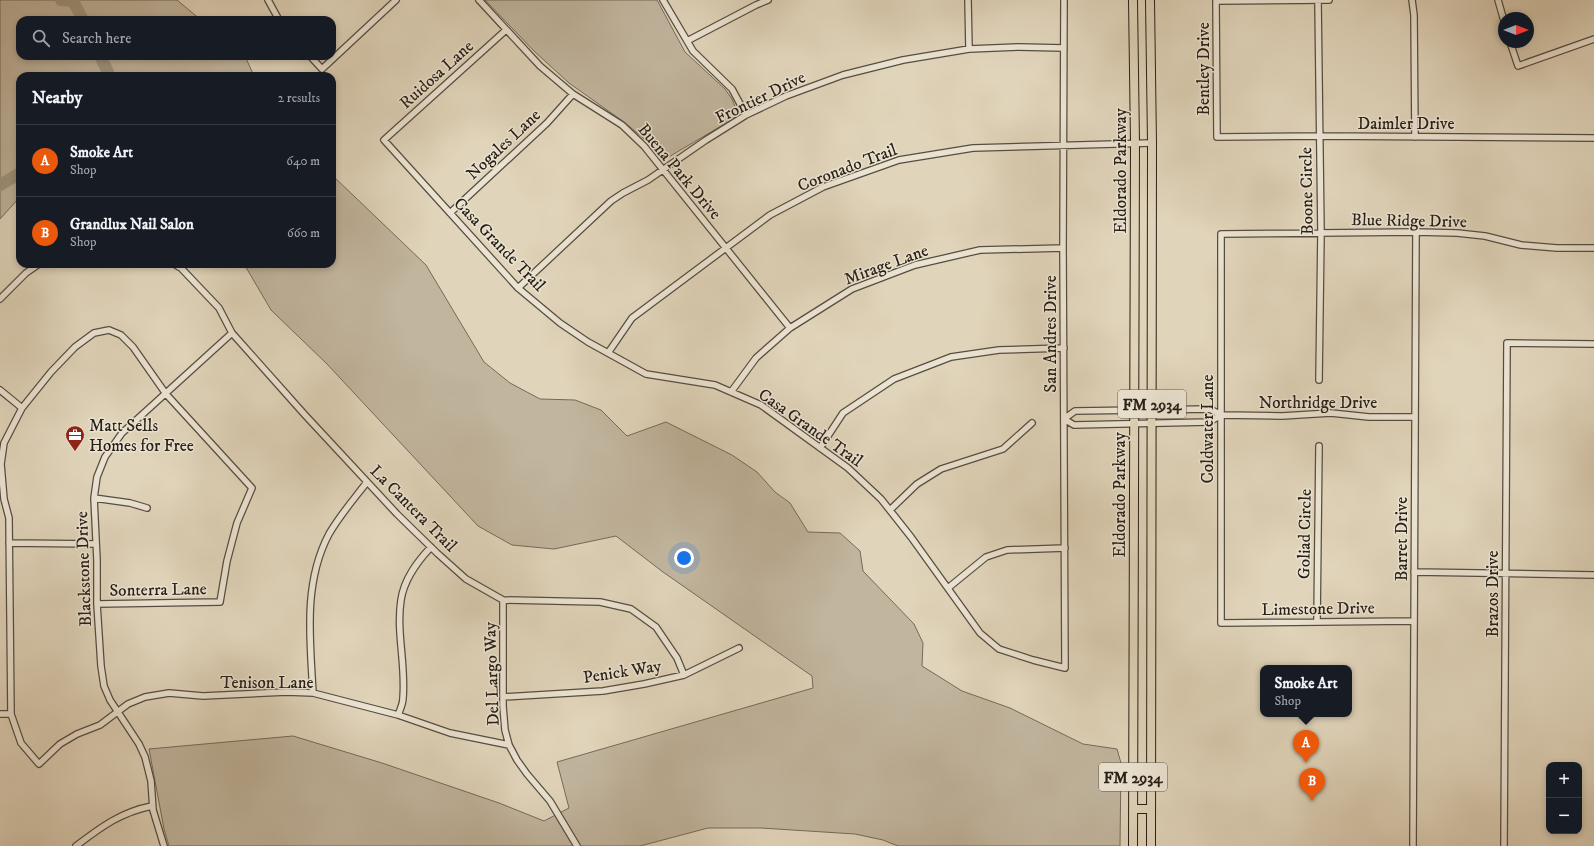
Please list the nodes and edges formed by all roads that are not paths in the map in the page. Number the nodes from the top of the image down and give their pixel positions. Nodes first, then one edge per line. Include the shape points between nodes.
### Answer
1 (268, 0) edge
2 (396, 0) edge
3 (479, 0) edge
4 (663, 0) edge
5 (768, 0) edge
6 (968, 0) edge
7 (1064, 0) edge
8 (1134, 0) edge
9 (1150, 0) edge
10 (1329, 0) edge
11 (1412, 0) edge
12 (1498, 0) edge
13 (1216, 1) edge
14 (1318, 1) edge
15 (1501, 12) edge
16 (277, 16) edge
17 (506, 30) junction
18 (1594, 39) edge
19 (687, 41) junction
20 (1064, 48) junction
21 (1512, 48) edge
22 (969, 49) junction
23 (336, 56) edge
24 (314, 60) edge
25 (332, 60) edge
26 (573, 94) junction
27 (746, 115) junction
28 (1319, 136) junction
29 (1217, 137) joint
30 (1415, 137) junction
31 (1594, 138) edge
32 (384, 140) joint
33 (1135, 143) junction
34 (1152, 143) junction
35 (1063, 145) junction
36 (662, 170) junction
37 (450, 213) junction
38 (1416, 232) junction
39 (1320, 233) junction
40 (1221, 234) joint
41 (726, 248) junction
42 (1063, 248) junction
43 (1594, 248) edge
44 (34, 268) edge
45 (181, 268) edge
46 (518, 288) junction
47 (0, 299) edge
48 (790, 328) junction
49 (232, 333) junction
50 (1594, 344) edge
51 (1064, 348) junction
52 (608, 353) junction
53 (1319, 380) dead end
54 (0, 390) edge
55 (731, 392) junction
56 (166, 394) junction
57 (22, 408) junction
58 (1134, 410) junction
59 (1152, 410) junction
60 (1221, 415) junction
61 (1415, 417) junction
62 (1064, 419) junction
63 (1032, 423) dead end
64 (1152, 423) junction
65 (1134, 424) junction
66 (1319, 446) dead end
67 (820, 448) junction
68 (367, 482) junction
69 (94, 498) junction
70 (147, 508) dead end
71 (890, 510) junction
72 (9, 543) junction
73 (96, 544) junction
74 (432, 547) junction
75 (1065, 548) junction
76 (1414, 572) junction
77 (1506, 574) junction
78 (1594, 575) edge
79 (948, 588) junction
80 (503, 600) junction
81 (97, 604) junction
82 (1414, 621) junction
83 (1317, 622) junction
84 (1221, 623) joint
85 (739, 648) dead end
86 (1065, 668) joint
87 (684, 675) junction
88 (313, 693) junction
89 (503, 697) junction
90 (118, 713) junction
91 (0, 714) edge
92 (11, 714) junction
93 (398, 715) junction
94 (509, 745) junction
95 (152, 806) junction
96 (1133, 809) junction
97 (1151, 809) junction
98 (76, 846) edge
99 (164, 846) edge
100 (577, 846) edge
101 (1133, 846) edge
102 (1151, 846) edge
103 (1413, 846) edge
104 (1504, 846) edge

1 - 16 street
2 - 23 street
3 - 17 street, Buena Park Drive
4 - 19 street
5 - 19 street
6 - 22 street
7 - 20 street, San Andres Drive
8 - 33 main road, Eldorado Parkway / FM 2934
9 - 34 main road, Eldorado Parkway / FM 2934
10 - 14 street
11 - 30 street
12 - 15 street
13 - 14 street
13 - 29 street, Bentley Drive
14 - 28 street, Boone Circle
17 - 26 street, Buena Park Drive via 540,66
17 - 32 street, Ruidosa Lane
18 - 21 street via 1518,66
19 - 27 street via 703,61 732,89
20 - 22 street, Frontier Drive
20 - 35 street, San Andres Drive
22 - 27 street, Frontier Drive via 903,60 843,75 786,96
24 - 25 street via 322,69
26 - 36 street, Buena Park Drive via 622,125 644,146
26 - 37 street, Nogales Lane via 547,123
27 - 36 street, Frontier Drive
28 - 29 street, Daimler Drive
28 - 30 street, Daimler Drive
28 - 39 street, Boone Circle
30 - 31 street, Daimler Drive
32 - 37 street, Casa Grande Trail
33 - 34 street, Coronado Trail
33 - 35 street, Coronado Trail
33 - 58 main road, Eldorado Parkway / FM 2934
34 - 59 main road, Eldorado Parkway / FM 2934
35 - 41 street, Coronado Trail via 973,148 899,160 823,187 770,215
35 - 42 street, San Andres Drive
36 - 41 street, Buena Park Drive
36 - 46 street, Frontier Drive via 611,200
37 - 46 street, Casa Grande Trail
38 - 39 street, Blue Ridge Drive
38 - 43 street, Blue Ridge Drive via 1485,236 1528,246
38 - 61 street, Barret Drive
39 - 40 street, Blue Ridge Drive
39 - 53 street, Boone Circle
40 - 60 street, Coldwater Lane
41 - 48 street, Buena Park Drive
41 - 52 street, Coronado Trail via 632,318
42 - 48 street, Mirage Lane via 980,250 915,265 852,289
42 - 51 street, San Andres Drive
44 - 47 street
45 - 49 street, La Cantera Trail via 219,308
46 - 52 street, Casa Grande Trail via 560,323
48 - 55 street, Mirage Lane via 756,358
49 - 56 street, Blackstone Drive
49 - 68 street, La Cantera Trail
50 - 77 street, Brazos Drive via 1508,343
51 - 62 street, San Andres Drive
51 - 67 street via 999,350 951,357 894,379 843,414
52 - 55 street, Casa Grande Trail via 646,374 715,385
54 - 57 street
55 - 67 street, Casa Grande Trail via 761,405
56 - 57 street via 133,347 122,335 109,330 94,333 75,347
56 - 69 street, Blackstone Drive via 122,433 105,457 97,477
56 - 81 street, Sonterra Lane via 252,488 237,523 220,602
57 - 72 street via 4,443 1,464 4,499 9,518
58 - 59 street, Northridge Drive
58 - 62 street, Northridge Drive via 1075,411
58 - 65 main road, Eldorado Parkway / FM 2934
59 - 60 street, Northridge Drive via 1210,409
59 - 64 main road, Eldorado Parkway / FM 2934
60 - 61 street, Northridge Drive via 1282,416 1331,413 1369,417
60 - 64 street, Northridge Drive via 1209,422
60 - 84 street, Coldwater Lane
61 - 76 street, Barret Drive
62 - 65 street, Northridge Drive via 1074,424
62 - 75 street, San Andres Drive
63 - 71 street via 1003,449 941,468 917,484
64 - 65 street, Northridge Drive
64 - 97 main road, Eldorado Parkway / FM 2934
65 - 96 main road, Eldorado Parkway / FM 2934
66 - 83 street, Goliad Circle
67 - 71 street, Casa Grande Trail via 848,468
68 - 74 street, La Cantera Trail
68 - 88 street via 329,535 312,583 309,629
69 - 70 street
69 - 73 street, Blackstone Drive
71 - 79 street, Casa Grande Trail
72 - 73 street
72 - 92 street
73 - 81 street, Blackstone Drive
74 - 80 street, La Cantera Trail via 466,579
74 - 93 street via 408,578 401,599 403,699
75 - 79 street via 1007,550 986,557
75 - 86 street, San Andres Drive
76 - 77 street
76 - 82 street, Barret Drive
77 - 78 street
77 - 104 street, Brazos Drive
79 - 86 street, Casa Grande Trail via 980,633 999,649
80 - 87 street, La Cantera Trail via 600,602 630,609 656,627 677,658
80 - 89 street, Del Largo Way
81 - 90 street, Blackstone Drive via 104,686
82 - 83 street, Limestone Drive
82 - 103 street, Barret Drive
83 - 84 street, Limestone Drive
85 - 87 street, Penick Way
87 - 89 street, Penick Way via 603,691
88 - 90 street, Tenison Lane via 203,696 169,693 145,697 128,704
88 - 93 street, Tenison Lane
89 - 94 street, Del Largo Way
90 - 92 street, Tenison Lane via 100,725 60,744 39,764 21,743
90 - 95 street, Blackstone Drive via 145,757 151,781
91 - 92 street
93 - 94 street, Tenison Lane via 450,734
94 - 100 street, Del Largo Way via 524,769 550,801
95 - 98 street via 128,812
95 - 99 street, Blackstone Drive
96 - 97 main road
96 - 101 main road, Eldorado Parkway / FM 2934
97 - 102 main road, Eldorado Parkway / FM 2934

